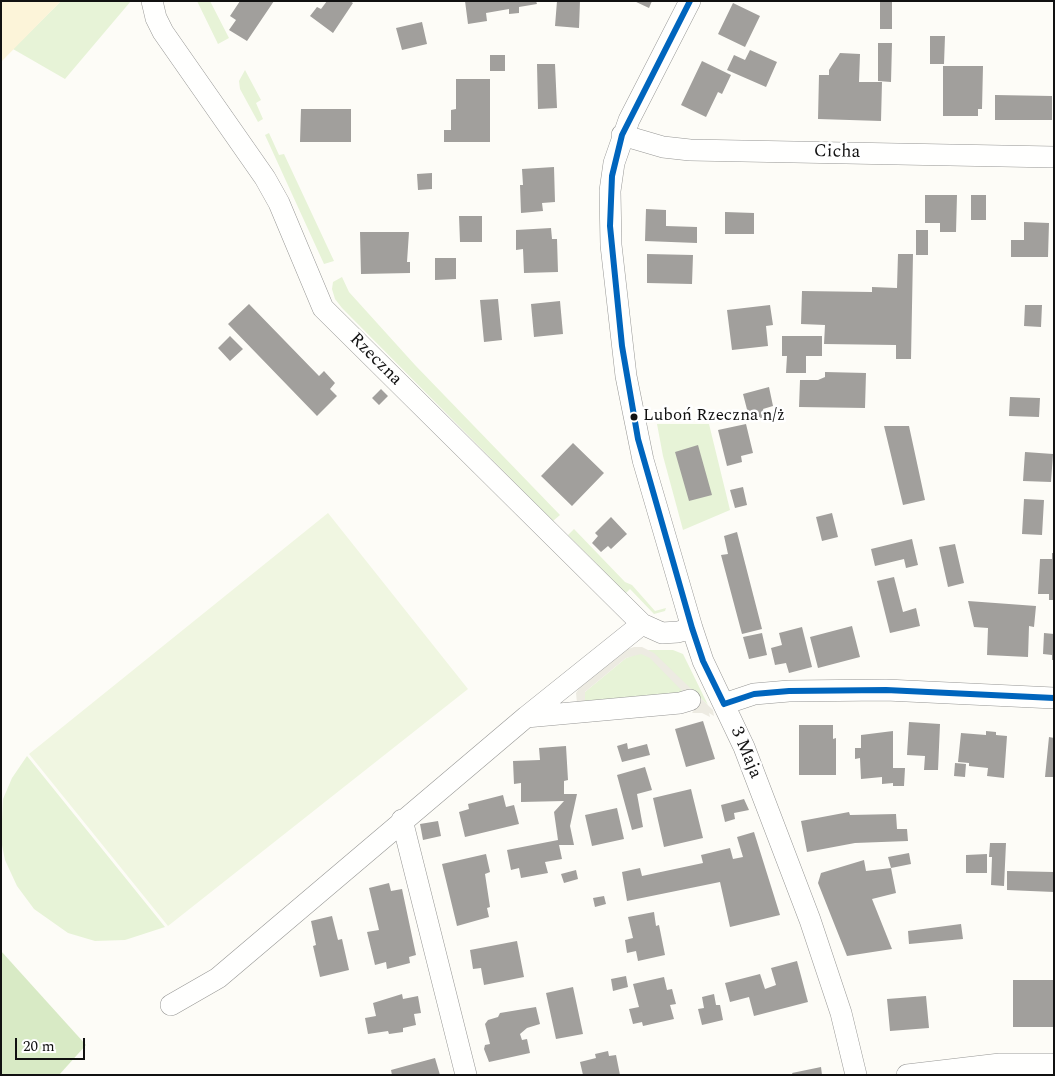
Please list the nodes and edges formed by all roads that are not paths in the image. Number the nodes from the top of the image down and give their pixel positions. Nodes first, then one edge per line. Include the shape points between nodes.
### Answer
1 (152, 1) edge
2 (690, 1) edge
3 (622, 135) junction
4 (1054, 157) edge
5 (642, 624) junction
6 (692, 628) junction
7 (1054, 698) edge
8 (690, 700) dead end
9 (724, 704) junction
10 (526, 717) junction
11 (405, 829) junction
12 (172, 1005) dead end
13 (1054, 1064) edge
14 (466, 1075) edge
15 (856, 1075) edge
16 (907, 1075) edge

1 - 5 street, Rzeczna via 163,32 279,203 323,308
2 - 3 street, 3 Maja
3 - 4 street, Cicha via 663,147 690,150
3 - 6 street, 3 Maja via 614,163 610,204 613,268 623,353 638,439
5 - 6 street, Rzeczna via 662,633
5 - 10 street
6 - 9 street, 3 Maja via 703,661
7 - 9 street via 886,690 789,691 754,694
8 - 10 street
9 - 15 street, 3 Maja via 747,754 810,920 841,1013
10 - 11 street
11 - 12 street via 218,978
11 - 14 street
13 - 16 street via 1000,1064

